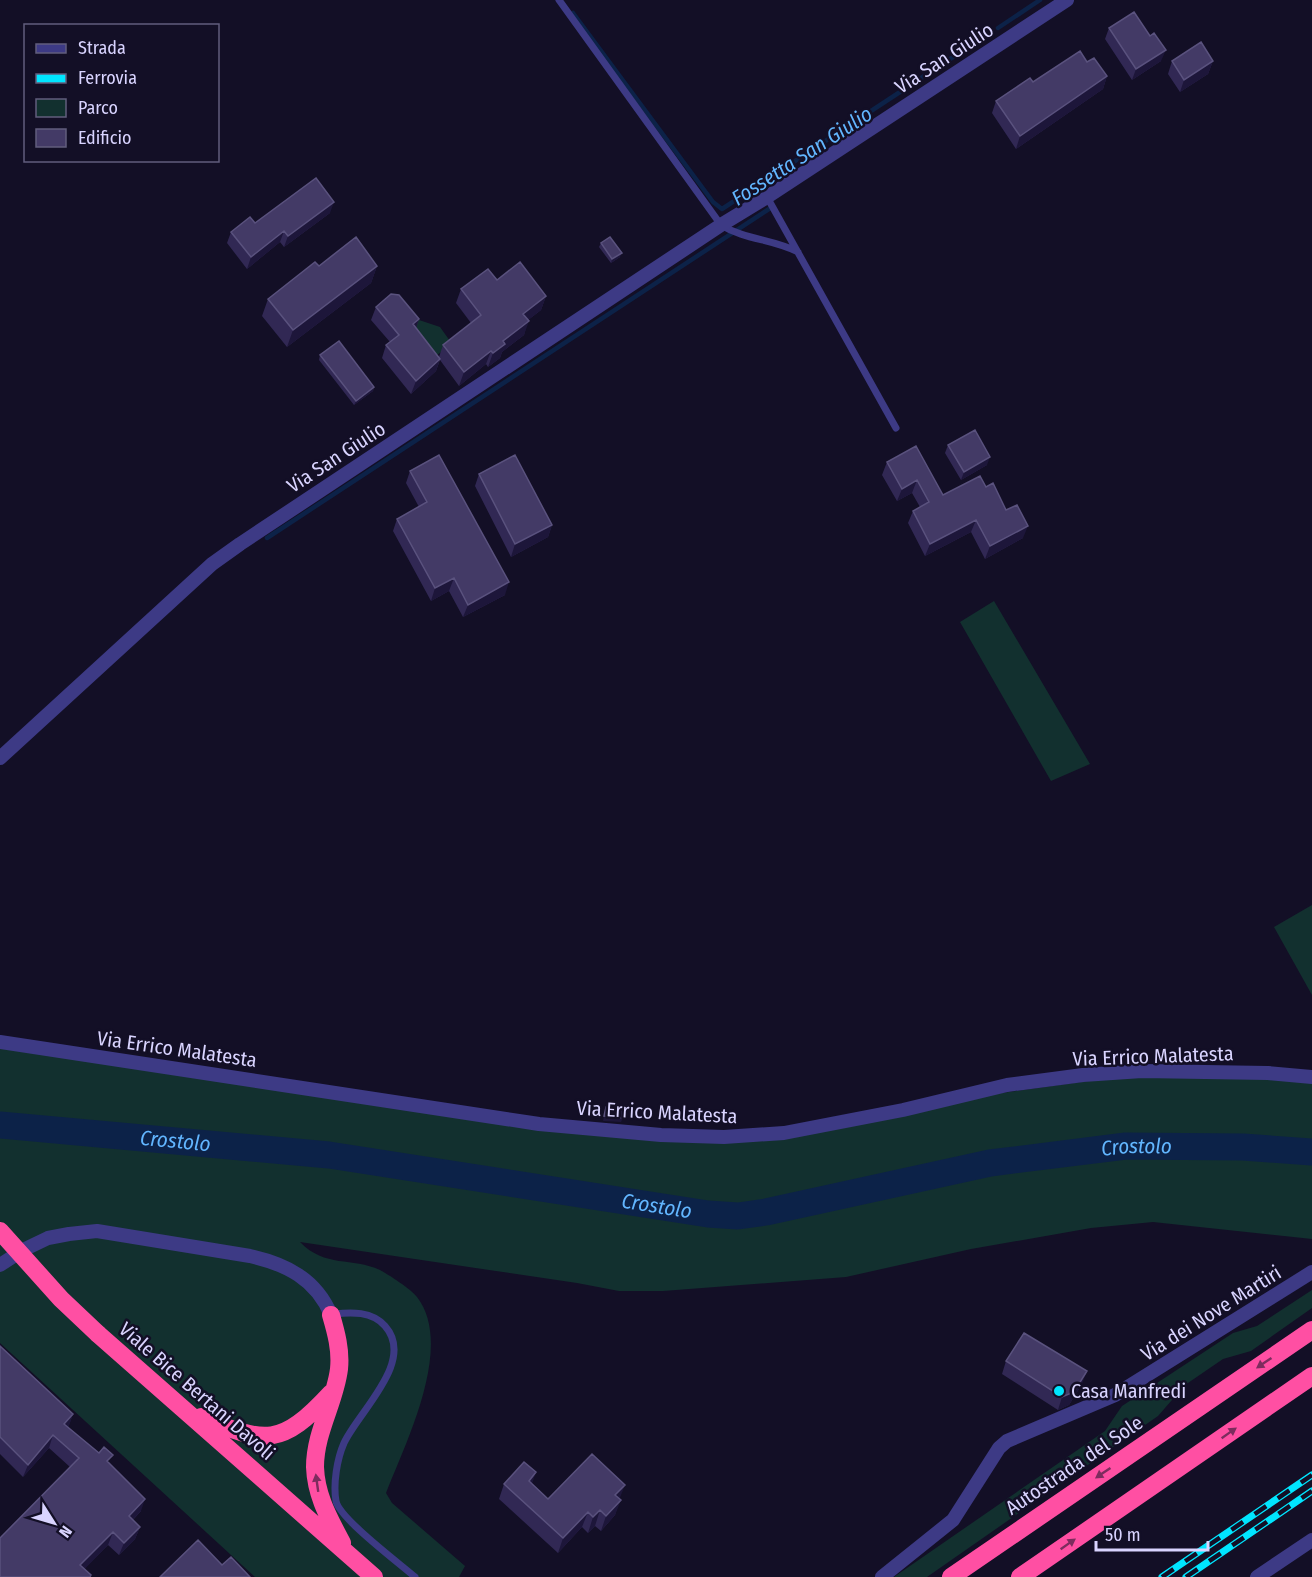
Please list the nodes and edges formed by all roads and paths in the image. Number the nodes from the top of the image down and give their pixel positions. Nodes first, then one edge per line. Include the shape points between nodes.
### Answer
1 (559, 0) edge
2 (1067, 0) edge
3 (767, 197) junction
4 (721, 225) junction
5 (798, 252) junction
6 (896, 428) dead end
7 (0, 758) edge
8 (0, 1042) edge
9 (1312, 1077) edge
10 (0, 1231) edge
11 (0, 1265) edge
12 (1312, 1272) edge
13 (331, 1315) junction
14 (1312, 1330) edge
15 (1312, 1376) edge
16 (335, 1390) junction
17 (186, 1411) junction
18 (1312, 1540) edge
19 (349, 1555) junction
20 (360, 1577) edge
21 (374, 1577) edge
22 (415, 1577) edge
23 (882, 1577) edge
24 (951, 1577) edge
25 (1020, 1577) edge
26 (1257, 1577) edge

1 - 4 lane
2 - 3 street, Via San Giulio
3 - 4 street, Via San Giulio
3 - 5 lane
4 - 5 lane via 737,234 783,244
4 - 7 street, Via San Giulio via 212,564
5 - 6 lane
8 - 9 street, Via Errico Malatesta via 539,1124 724,1137 784,1133 1007,1085 1083,1075 1142,1071
10 - 17 highway, Viale Bice Bertani Davoli, bridge via 98,1334
11 - 13 street via 48,1238 104,1231 274,1262 311,1283
12 - 23 street, Via dei Nove Martiri via 1115,1395 1007,1441 953,1520
13 - 16 highway via 339,1360
13 - 22 lane via 358,1313 376,1318 391,1334 394,1354 391,1369 344,1443 337,1476 337,1505
14 -> 24 highway, Autostrada del Sole
25 -> 15 highway
16 - 17 highway via 297,1426 267,1436 240,1434
19 -> 16 highway via 325,1510 315,1469 318,1440
17 - 19 highway, Viale Bice Bertani Davoli
18 - 26 street
19 - 20 highway
19 - 21 highway, Viale Bice Bertani Davoli

